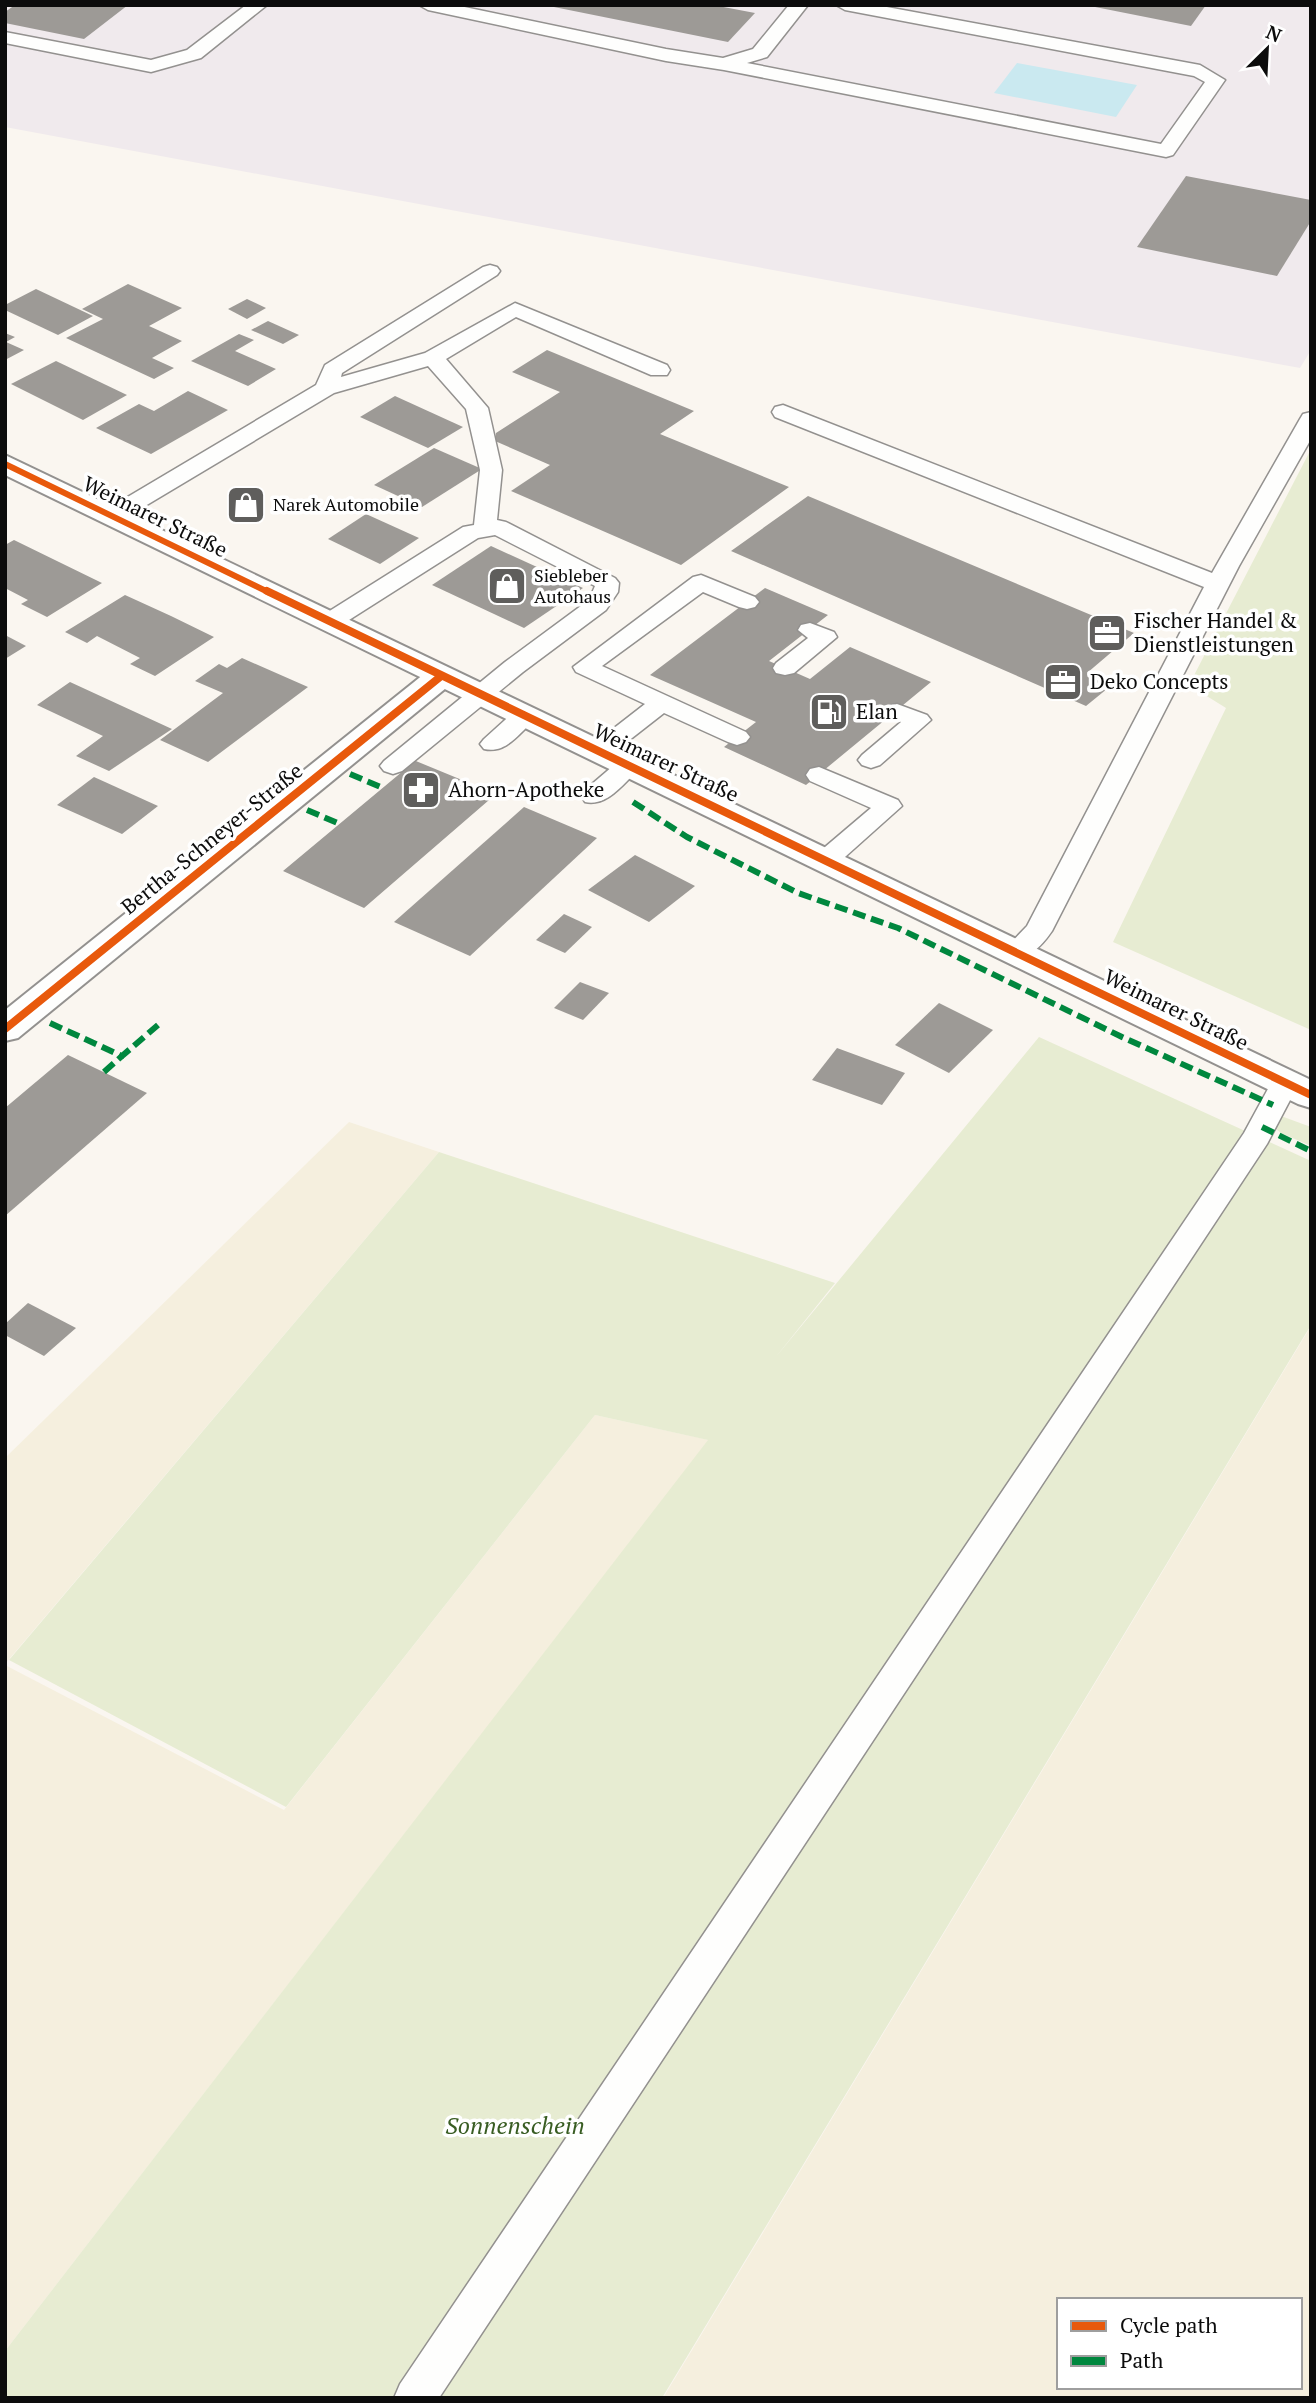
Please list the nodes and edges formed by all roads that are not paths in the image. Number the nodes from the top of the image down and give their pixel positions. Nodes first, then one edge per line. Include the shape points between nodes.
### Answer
1 (258, 5) edge
2 (428, 5) edge
3 (799, 5) edge
4 (845, 5) edge
5 (5, 37) edge
6 (724, 64) junction
7 (490, 271) dead end
8 (433, 358) junction
9 (659, 370) dead end
10 (326, 388) junction
11 (783, 412) dead end
12 (1311, 419) edge
13 (5, 464) edge
14 (112, 516) junction
15 (485, 528) junction
16 (1217, 584) junction
17 (747, 602) dead end
18 (329, 622) junction
19 (810, 629) dead end
20 (815, 675) dead end
21 (440, 677) junction
22 (480, 696) junction
23 (662, 703) junction
24 (897, 710) dead end
25 (523, 717) junction
26 (737, 737) dead end
27 (493, 744) dead end
28 (600, 751) junction
29 (629, 765) junction
30 (393, 766) dead end
31 (594, 796) dead end
32 (827, 859) junction
33 (1017, 951) junction
34 (5, 1029) edge
35 (1298, 1089) edge
36 (415, 2398) edge

1 - 5 lane via 194,54 151,66
2 - 6 lane
3 - 6 lane via 760,53
4 - 6 lane via 1200,71 1216,80 1166,151
7 - 10 lane via 333,370
8 - 9 lane via 515,309
8 - 10 lane
8 - 15 lane via 477,408 491,470
10 - 14 lane
11 - 16 lane
12 - 16 lane
13 - 14 street, Weimarer Straße
14 - 18 street, Weimarer Straße
15 - 18 lane
15 - 22 lane via 498,527 607,583 598,605
16 - 33 lane via 1038,931
17 - 23 lane via 701,582 585,667
18 - 21 street, Weimarer Straße
19 - 20 lane via 825,637 788,666
21 - 22 street, Weimarer Straße
21 - 34 street, Bertha-Schneyer-Straße
22 - 25 street, Weimarer Straße
22 - 30 lane
23 - 26 lane via 719,717
23 - 28 lane
24 - 32 lane via 918,720 860,754 831,780 889,806
25 - 27 lane
25 - 28 street, Weimarer Straße
28 - 29 street, Weimarer Straße
29 - 31 lane
29 - 32 street, Weimarer Straße
32 - 33 street, Weimarer Straße
33 - 35 street, Weimarer Straße
35 - 36 lane via 1242,1160

